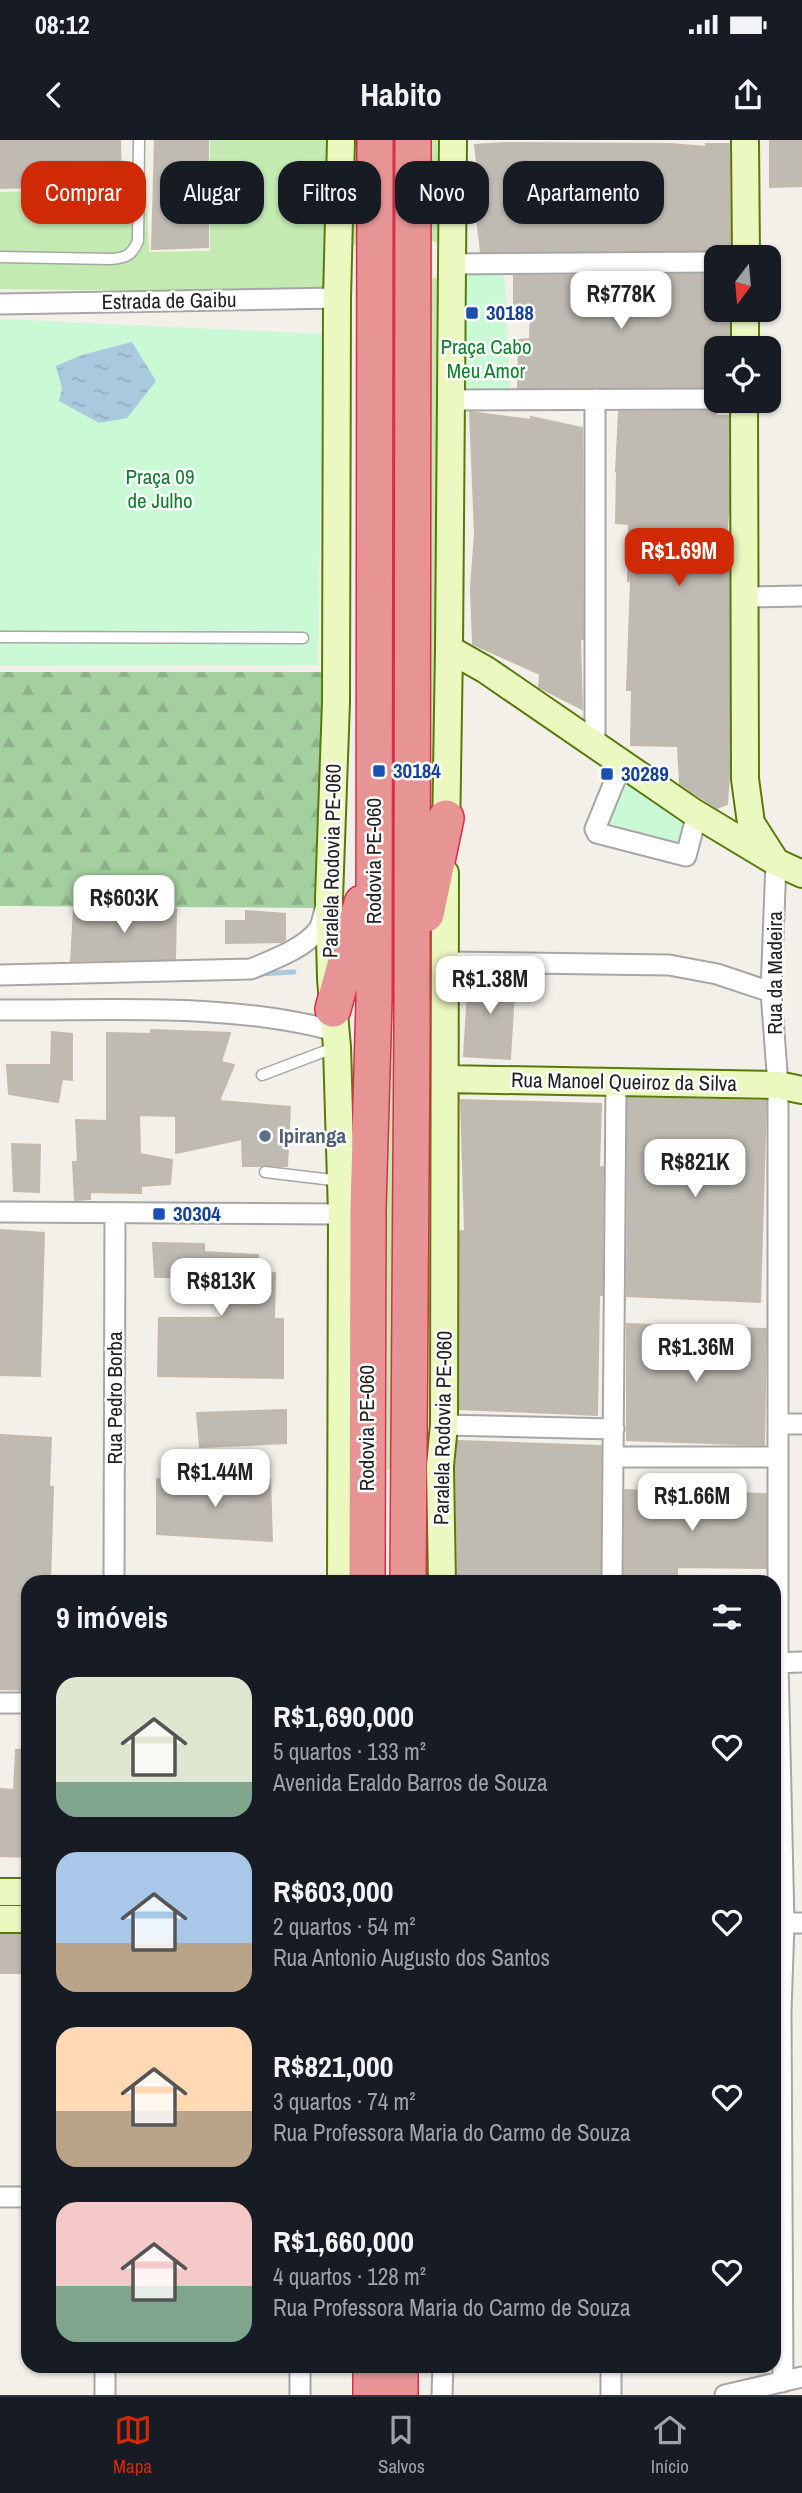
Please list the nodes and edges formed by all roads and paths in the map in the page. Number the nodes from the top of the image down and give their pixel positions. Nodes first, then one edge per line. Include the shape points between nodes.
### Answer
1 (139, 140) edge
2 (341, 140) edge
3 (375, 140) edge
4 (413, 140) edge
5 (453, 140) edge
6 (745, 140) edge
7 (746, 245) edge
8 (414, 247) junction
9 (376, 252) junction
10 (0, 257) edge
11 (704, 262) edge
12 (451, 264) junction
13 (338, 298) junction
14 (0, 304) edge
15 (596, 399) junction
16 (704, 399) edge
17 (452, 400) junction
18 (744, 413) edge
19 (802, 596) edge
20 (743, 597) junction
21 (0, 637) edge
22 (303, 638) dead end
23 (449, 649) junction
24 (595, 744) junction
25 (622, 763) junction
26 (745, 779) junction
27 (446, 818) junction
28 (704, 818) junction
29 (776, 862) junction
30 (373, 863) junction
31 (802, 874) edge
32 (329, 898) junction
33 (445, 962) junction
34 (0, 975) edge
35 (411, 986) junction
36 (771, 992) junction
37 (0, 1010) edge
38 (335, 1029) junction
39 (262, 1076) dead end
40 (446, 1079) junction
41 (616, 1083) junction
42 (790, 1087) edge
43 (265, 1172) dead end
44 (342, 1181) junction
45 (0, 1212) edge
46 (115, 1213) junction
47 (342, 1214) junction
48 (778, 1424) junction
49 (802, 1424) edge
50 (444, 1425) junction
51 (614, 1429) junction
52 (614, 1457) junction
53 (778, 1457) junction
54 (440, 1466) junction
55 (353, 1473) junction
56 (408, 1482) junction
57 (114, 1575) edge
58 (342, 1575) edge
59 (366, 1575) edge
60 (408, 1575) edge
61 (442, 1575) edge
62 (612, 1575) edge
63 (777, 1575) edge
64 (802, 1662) edge
65 (781, 1663) edge
66 (0, 1703) edge
67 (21, 1703) edge
68 (781, 1739) edge
69 (0, 1892) edge
70 (21, 1892) edge
71 (0, 1919) edge
72 (21, 1919) edge
73 (793, 1923) edge
74 (781, 1990) edge
75 (0, 2197) edge
76 (21, 2197) edge
77 (781, 2259) edge
78 (105, 2373) edge
79 (300, 2373) edge
80 (355, 2373) edge
81 (371, 2373) edge
82 (400, 2373) edge
83 (443, 2373) edge
84 (611, 2373) edge
85 (802, 2377) edge
86 (783, 2382) junction
87 (105, 2395) edge
88 (300, 2395) edge
89 (358, 2395) edge
90 (371, 2395) edge
91 (400, 2395) edge
92 (442, 2395) edge
93 (611, 2395) edge
94 (725, 2395) edge

1 - 10 lane via 138,241 134,252 111,259
2 - 13 main road, Paralela Rodovia PE-060
3 - 9 highway, Rodovia PE-060
4 - 8 highway, Rodovia PE-060
5 - 12 main road, Paralela Rodovia PE-060
6 - 7 main road
8 - 9 main road
8 - 12 main road
8 - 35 highway, Rodovia PE-060
9 - 13 main road via 345,279
9 - 30 highway, Rodovia PE-060
11 - 12 street
12 - 17 main road, Paralela Rodovia PE-060
13 - 14 street, Estrada de Gaibu
13 - 32 main road, Paralela Rodovia PE-060 via 338,591
15 - 16 street
15 - 17 street
15 - 24 street
17 - 23 main road, Paralela Rodovia PE-060
18 - 20 main road
19 - 20 street
20 - 26 main road
21 - 22 lane
23 - 24 main road
23 - 27 main road, Paralela Rodovia PE-060
24 - 25 main road
25 - 28 main road
25 - 28 street via 595,831 599,834 686,856
26 - 28 main road via 734,804 722,817
26 - 29 main road via 751,823
27 - 33 main road, Paralela Rodovia PE-060
27 - 35 highway
28 - 29 main road
29 - 31 main road
29 - 36 street, Rua da Madeira
30 - 38 highway
30 - 55 highway, Rodovia PE-060 via 368,1209
32 - 34 street via 319,930 279,958 251,968
32 - 38 main road, Paralela Rodovia PE-060
33 - 36 street via 669,965 717,974
33 - 40 main road, Paralela Rodovia PE-060
35 - 56 highway, Rodovia PE-060
36 - 42 street, Rua da Madeira
37 - 38 street via 226,1012
38 - 39 lane
38 - 44 main road, Paralela Rodovia PE-060
40 - 41 main road, Rua Manoel Queiroz da Silva
40 - 50 main road, Paralela Rodovia PE-060
41 - 42 main road, Rua Manoel Queiroz da Silva
41 - 51 street
42 - 48 street, Rua da Madeira
43 - 44 lane
44 - 47 main road, Paralela Rodovia PE-060
45 - 46 street
46 - 47 street
46 - 57 street, Rua Pedro Borba
47 - 55 main road, Paralela Rodovia PE-060
48 - 49 street
48 - 53 street, Rua da Madeira
50 - 51 street
50 - 54 main road, Paralela Rodovia PE-060
51 - 52 street
52 - 53 street
52 - 62 street
53 - 63 street, Rua da Madeira
54 - 56 main road via 428,1476
54 - 61 main road, Paralela Rodovia PE-060
55 - 56 main road
55 - 58 main road, Paralela Rodovia PE-060
55 - 59 highway, Rodovia PE-060
56 - 60 highway, Rodovia PE-060
64 - 65 street
66 - 67 street
68 - 73 street, Rua da Madeira
69 - 70 main road
71 - 72 main road
73 - 74 street, Rua da Madeira
75 - 76 street
77 - 86 street, Rua da Madeira
78 - 87 street
79 - 88 street
80 - 89 main road
81 - 90 highway
82 - 91 highway
83 - 92 street
84 - 93 street
85 - 86 street
86 - 94 street

